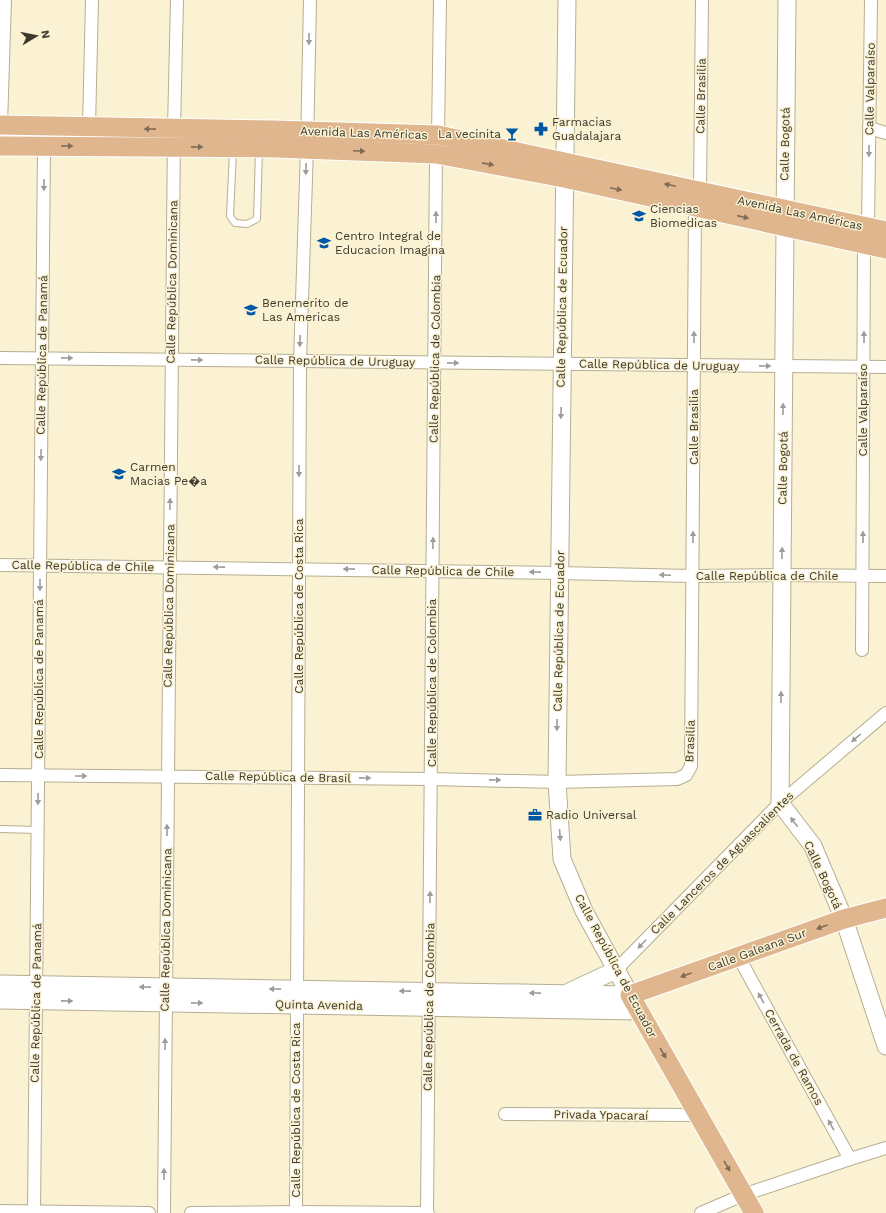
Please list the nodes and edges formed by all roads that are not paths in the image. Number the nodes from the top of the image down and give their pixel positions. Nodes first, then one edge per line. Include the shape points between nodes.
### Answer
1 (4, 0) edge
2 (92, 0) edge
3 (177, 0) edge
4 (310, 0) edge
5 (440, 0) edge
6 (567, 0) edge
7 (702, 0) edge
8 (787, 0) edge
9 (871, 0) edge
10 (1, 125) edge
11 (89, 127) junction
12 (869, 128) junction
13 (886, 133) edge
14 (438, 135) junction
15 (174, 138) junction
16 (307, 140) junction
17 (0, 146) edge
18 (44, 146) junction
19 (233, 147) junction
20 (259, 147) junction
21 (436, 154) junction
22 (564, 170) junction
23 (698, 199) junction
24 (785, 219) junction
25 (886, 231) edge
26 (866, 235) junction
27 (886, 249) edge
28 (0, 358) edge
29 (42, 358) junction
30 (172, 360) junction
31 (300, 361) junction
32 (435, 362) junction
33 (562, 364) junction
34 (694, 365) junction
35 (784, 366) junction
36 (863, 367) junction
37 (886, 367) edge
38 (0, 565) edge
39 (40, 565) junction
40 (170, 567) junction
41 (299, 568) junction
42 (432, 571) junction
43 (559, 573) junction
44 (782, 575) junction
45 (692, 576) junction
46 (863, 576) junction
47 (886, 576) edge
48 (862, 650) dead end
49 (886, 713) edge
50 (0, 775) edge
51 (38, 776) junction
52 (168, 776) junction
53 (298, 778) junction
54 (431, 779) junction
55 (557, 782) junction
56 (780, 803) junction
57 (0, 829) edge
58 (38, 830) junction
59 (886, 908) edge
60 (844, 919) junction
61 (738, 956) junction
62 (616, 970) junction
63 (0, 984) edge
64 (36, 993) junction
65 (566, 994) junction
66 (166, 995) junction
67 (297, 997) junction
68 (429, 999) junction
69 (0, 1000) edge
70 (634, 1003) junction
71 (886, 1046) edge
72 (504, 1114) dead end
73 (698, 1116) junction
74 (886, 1148) edge
75 (850, 1159) junction
76 (743, 1194) junction
77 (0, 1210) edge
78 (34, 1212) edge
79 (296, 1212) edge
80 (149, 1213) edge
81 (164, 1213) edge
82 (191, 1213) edge
83 (427, 1213) edge
84 (701, 1213) edge
85 (754, 1213) edge

1 - 10 street
2 - 11 street
3 - 15 street, Calle República Dominicana
4 -> 16 street, Calle República de Costa Rica
5 - 14 street
6 - 22 street, Calle República de Ecuador
7 - 23 street, Calle Brasilia
8 - 24 street, Calle Bogotá
9 - 12 street, Calle Valparaíso
10 - 11 main road, Avenida Las Américas
15 -> 11 main road, Avenida Las Américas
12 - 13 street
12 -> 26 street, Calle Valparaíso
14 - 16 main road, Avenida Las Américas
14 - 22 main road, Avenida Las Américas
15 - 16 main road, Avenida Las Américas via 273,130
18 -> 15 main road, Avenida Las Américas
15 -> 19 main road, Avenida Las Américas
15 - 30 street, Calle República Dominicana
16 - 20 main road, Avenida Las Américas
16 -> 21 main road, Avenida Las Américas
16 -> 31 street, Calle República de Costa Rica
17 - 18 main road, Avenida Las Américas
18 -> 29 street, Calle República de Panamá
19 - 20 main road, Avenida Las Américas
19 - 20 lane via 230,216 235,223 247,224 257,219
21 -> 22 main road, Avenida Las Américas
32 -> 21 street, Calle República de Colombia
22 - 23 main road, Avenida Las Américas
22 - 33 street, Calle República de Ecuador
23 - 24 main road, Avenida Las Américas
34 -> 23 street, Calle Brasilia
24 - 26 main road, Avenida Las Américas
24 - 35 street, Calle Bogotá
25 - 26 main road, Avenida Las Américas
26 - 27 main road, Avenida Las Américas
36 -> 26 street, Calle Valparaíso
28 - 29 street, Calle República de Uruguay
29 -> 30 street, Calle República de Uruguay
29 -> 39 street, Calle República de Panamá
30 -> 31 street, Calle República de Uruguay
40 -> 30 street, Calle República Dominicana
31 - 32 street, Calle República de Uruguay
31 -> 41 street, Calle República de Costa Rica
32 -> 33 street, Calle República de Uruguay
42 -> 32 street, Calle República de Colombia
33 - 34 street, Calle República de Uruguay
33 -> 43 street, Calle República de Ecuador
34 -> 35 street, Calle República de Uruguay
45 -> 34 street, Calle Brasilia
35 - 36 street, Calle República de Uruguay
44 -> 35 street, Calle Bogotá
36 - 37 street, Calle República de Uruguay
46 -> 36 street, Calle Valparaíso
38 - 39 street, Calle República de Chile
39 - 40 street, Calle República de Chile
39 -> 51 street, Calle República de Panamá
41 -> 40 street, Calle República de Chile
40 - 52 street, Calle República Dominicana
42 -> 41 street, Calle República de Chile
41 - 53 street, Calle República de Costa Rica
43 -> 42 street, Calle República de Chile
42 - 54 street, Calle República de Colombia
45 -> 43 street, Calle República de Chile
43 -> 55 street, Calle República de Ecuador
44 - 45 street, Calle República de Chile
44 - 46 street, Calle República de Chile
56 -> 44 street, Calle Bogotá
45 - 55 street, Brasilia via 691,766 686,775 677,779
46 - 47 street, Calle República de Chile
46 - 48 street, Calle Valparaíso
49 -> 56 street, Calle Lanceros de Aguascalientes
50 - 51 street, Calle República de Brasil
51 -> 52 street, Calle República de Brasil
51 -> 58 street, Calle República de Panamá
52 - 53 street, Calle República de Brasil
66 -> 52 street, Calle República Dominicana
53 -> 54 street, Calle República de Brasil
53 - 67 street, Calle República de Costa Rica
54 -> 55 street, Calle República de Brasil
68 -> 54 street, Calle República de Colombia
55 -> 62 street, Calle República de Ecuador via 562,859 584,911
60 -> 56 street, Calle Bogotá via 813,846
56 -> 62 street, Calle Lanceros de Aguascalientes
57 - 58 lane
58 - 64 street, Calle República de Panamá
59 - 60 main road, Calle Galeana Sur
60 -> 61 main road, Calle Galeana Sur
60 - 71 street, Calle Bogotá
61 -> 70 main road, Calle Galeana Sur
75 -> 61 street, Cerrada de Ramos
62 - 65 street
62 - 70 street, Calle República de Ecuador
63 - 64 street, Quinta Avenida
64 - 66 street, Quinta Avenida
64 - 69 street, Quinta Avenida
64 - 78 street, Calle República de Panamá
65 -> 68 street, Quinta Avenida
65 - 70 street, Quinta Avenida
66 - 67 street, Quinta Avenida
81 -> 66 street, Calle República Dominicana
67 - 68 street, Quinta Avenida
67 - 79 street, Calle República de Costa Rica
68 - 70 street, Quinta Avenida
68 - 83 street, Calle República de Colombia
70 -> 73 main road, Calle República de Ecuador
72 - 73 street, Privada Ypacaraí
73 -> 76 main road, Calle República de Ecuador
74 - 75 street
75 - 76 street
76 - 84 street
76 - 85 main road, Calle República de Ecuador
77 - 78 street
78 - 80 street
79 - 82 street
79 - 83 street

